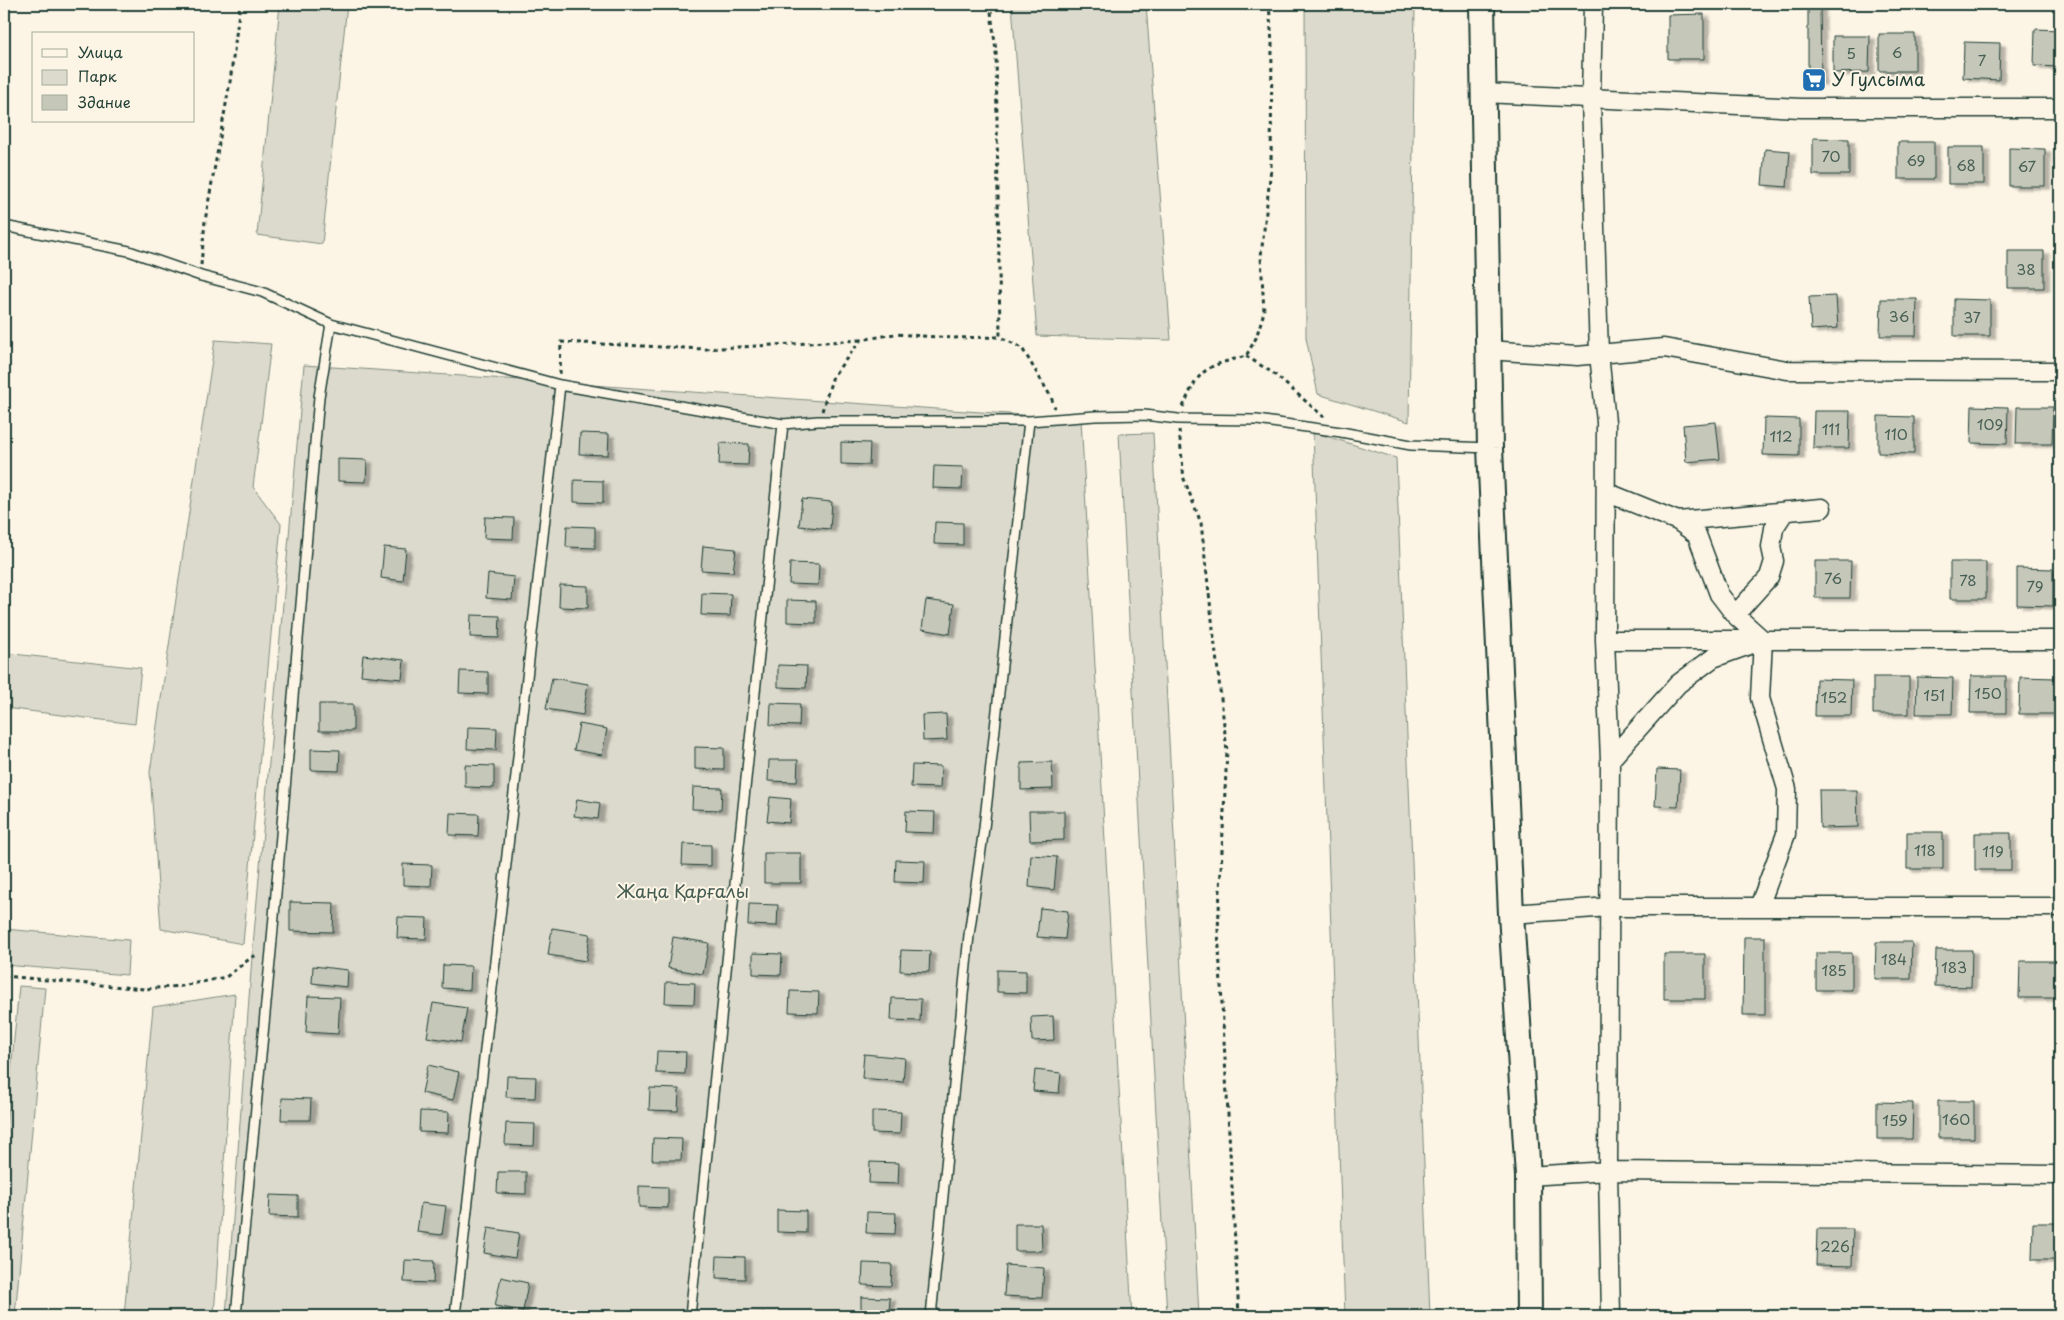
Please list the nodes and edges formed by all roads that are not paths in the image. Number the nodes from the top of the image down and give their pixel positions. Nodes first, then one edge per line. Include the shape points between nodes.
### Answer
1 (1482, 4) edge
2 (1593, 4) edge
3 (1482, 93) junction
4 (1591, 98) junction
5 (2060, 108) edge
6 (4, 226) edge
7 (331, 324) junction
8 (1488, 350) junction
9 (1600, 354) junction
10 (2060, 370) edge
11 (560, 385) junction
12 (1029, 421) junction
13 (783, 424) junction
14 (1490, 448) junction
15 (1606, 492) junction
16 (1822, 508) dead end
17 (1785, 511) junction
18 (1678, 521) junction
19 (1735, 615) junction
20 (1605, 640) junction
21 (1763, 640) junction
22 (2060, 640) edge
23 (1610, 760) junction
24 (1610, 906) junction
25 (1759, 907) junction
26 (2060, 907) edge
27 (1511, 914) junction
28 (1608, 1171) junction
29 (2060, 1175) edge
30 (1528, 1176) junction
31 (236, 1316) edge
32 (455, 1316) edge
33 (690, 1316) edge
34 (931, 1316) edge
35 (1529, 1316) edge
36 (1611, 1316) edge

1 - 3 main road
2 - 4 street
3 - 4 street
3 - 8 main road
4 - 5 street via 1801,108
4 - 9 street
6 - 7 lane via 128,251 201,276 262,292
7 - 11 lane
7 - 31 lane via 319,397
8 - 9 street via 1577,356
8 - 14 main road
9 - 10 street via 1664,348 1788,370
9 - 15 street via 1606,422
11 - 13 lane
11 - 32 lane
12 - 13 lane via 818,421
12 - 14 lane via 1144,415 1257,420 1411,446
12 - 34 lane via 969,935
13 - 33 lane
14 - 27 main road
15 - 18 street
15 - 20 street
16 - 17 street
17 - 18 street
17 - 19 street via 1774,528 1774,561 1770,577
18 - 19 street via 1697,535 1719,594
19 - 21 street
20 - 21 street
20 - 23 street
21 - 22 street
21 - 23 street via 1713,658 1678,684
21 - 25 street via 1760,698 1787,789 1787,807 1786,834
23 - 24 street
24 - 25 street
24 - 27 street
24 - 28 street
25 - 26 street
27 - 30 main road
28 - 29 street
28 - 30 street
28 - 36 street
30 - 35 main road

